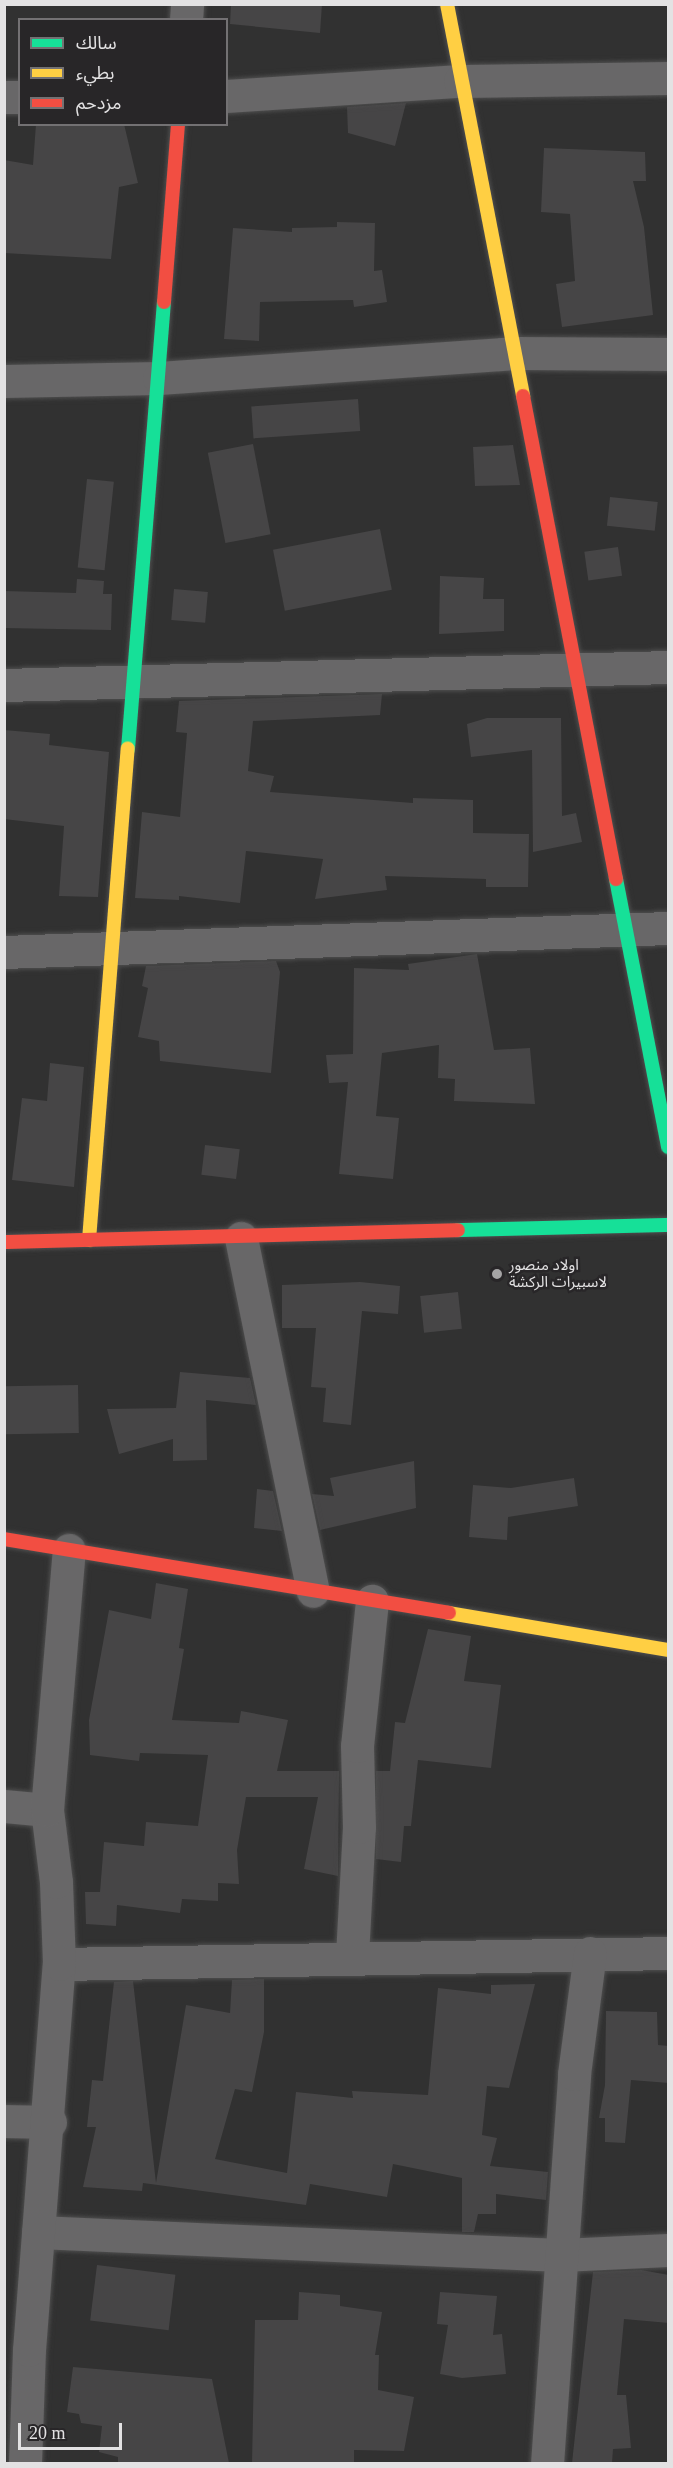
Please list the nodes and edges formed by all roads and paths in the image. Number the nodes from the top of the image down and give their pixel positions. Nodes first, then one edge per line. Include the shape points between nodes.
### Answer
1 (447, 4) edge
2 (669, 78) edge
3 (460, 81) junction
4 (228, 96) edge
5 (178, 126) edge
6 (518, 353) junction
7 (669, 354) edge
8 (159, 378) junction
9 (4, 381) edge
10 (669, 667) edge
11 (577, 668) junction
12 (135, 683) junction
13 (4, 685) edge
14 (669, 928) edge
15 (629, 931) junction
16 (113, 951) junction
17 (4, 952) edge
18 (669, 1147) edge
19 (669, 1225) edge
20 (242, 1238) junction
21 (89, 1240) junction
22 (4, 1242) edge
23 (4, 1539) edge
24 (69, 1550) junction
25 (313, 1591) junction
26 (372, 1601) junction
27 (669, 1650) edge
28 (4, 1806) edge
29 (47, 1810) junction
30 (590, 1953) junction
31 (669, 1953) edge
32 (352, 1956) junction
33 (59, 1964) junction
34 (4, 2121) edge
35 (50, 2122) junction
36 (38, 2232) junction
37 (669, 2250) edge
38 (561, 2255) junction
39 (17, 2350) edge
40 (25, 2463) edge
41 (547, 2463) edge

1 - 3 street
2 - 3 street
3 - 4 street
3 - 6 street
5 - 8 street
6 - 7 street
6 - 8 street
6 - 11 street
8 - 9 street
8 - 12 street
10 - 11 street
11 - 12 street
11 - 15 street
12 - 13 street
12 - 16 street
14 - 15 street
15 - 16 street
15 - 18 street
16 - 17 street
16 - 21 street
19 - 20 street
20 - 21 street
20 - 25 street
21 - 22 street
23 - 24 street
24 - 25 street
24 - 29 street
25 - 26 street
26 - 27 street
26 - 32 street via 357,1746 359,1827
28 - 29 street
29 - 33 street
30 - 31 street
30 - 32 street
30 - 38 street via 574,2074
32 - 33 street
33 - 35 street
34 - 35 street
35 - 36 street
36 - 38 street
36 - 39 street
37 - 38 street
38 - 41 street
39 - 40 street

